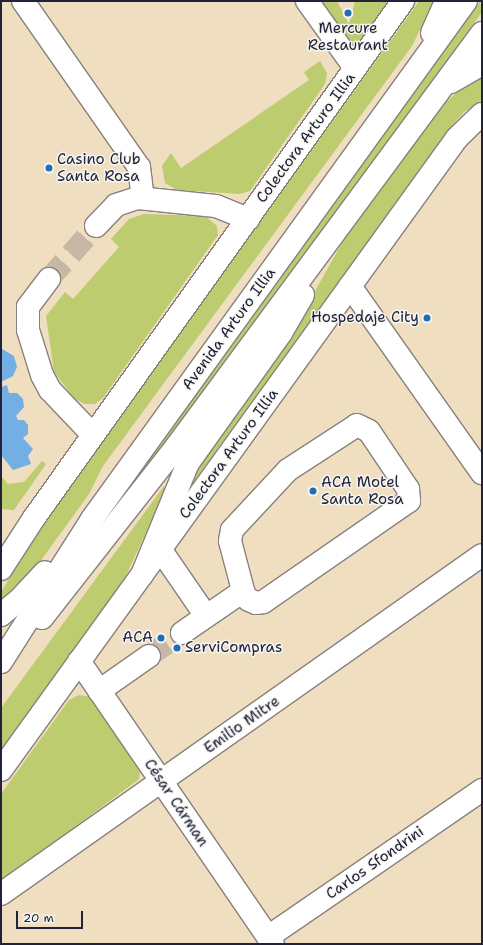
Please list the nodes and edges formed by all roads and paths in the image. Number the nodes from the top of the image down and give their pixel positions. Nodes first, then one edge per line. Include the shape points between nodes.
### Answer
1 (23, 1) edge
2 (307, 1) edge
3 (403, 1) edge
4 (446, 1) edge
5 (466, 1) edge
6 (482, 33) edge
7 (482, 64) edge
8 (355, 68) junction
9 (396, 98) junction
10 (426, 109) junction
11 (482, 114) edge
12 (143, 198) junction
13 (248, 219) junction
14 (341, 223) junction
15 (96, 226) tunnel mouth
16 (49, 279) tunnel mouth
17 (350, 286) junction
18 (93, 435) junction
19 (482, 473) edge
20 (92, 519) junction
21 (160, 550) junction
22 (482, 555) edge
23 (4, 557) edge
24 (142, 575) junction
25 (243, 591) junction
26 (1, 615) edge
27 (206, 616) junction
28 (182, 633) tunnel mouth
29 (149, 656) tunnel mouth
30 (79, 661) junction
31 (1, 662) edge
32 (1, 668) edge
33 (99, 691) junction
34 (1, 770) edge
35 (161, 781) junction
36 (482, 790) edge
37 (1, 894) edge
38 (270, 940) edge

1 - 12 main road via 139,167
2 - 8 main road
3 - 8 main road, Colectora Arturo Illia
4 - 9 main road via 429,39
5 - 9 main road, Avenida Arturo Illia
6 - 10 main road, Avenida Arturo Illia
7 - 10 main road via 459,75
8 - 13 main road, Colectora Arturo Illia
9 - 20 main road, Avenida Arturo Illia
10 - 14 main road, Avenida Arturo Illia
11 - 17 main road, Colectora Arturo Illia via 456,138
12 - 13 main road via 216,206
12 - 15 main road via 120,202
13 - 18 main road, Colectora Arturo Illia
14 - 24 main road via 286,325 188,463
14 - 32 main road, Avenida Arturo Illia via 145,488
16 - 18 main road via 28,307 27,326 40,371 50,390
17 - 19 main road
17 - 21 main road, Colectora Arturo Illia
18 - 23 main road, Colectora Arturo Illia
20 - 26 main road via 25,594
20 - 31 main road, Avenida Arturo Illia
21 - 24 main road, Colectora Arturo Illia
21 - 27 main road
22 - 35 main road, Emilio Mitre
24 - 30 main road, Colectora Arturo Illia
25 - 25 main road via 230,540 232,530 293,466 354,426 364,426 408,488 409,501 263,602 248,600
25 - 27 main road
27 - 28 main road
29 - 33 main road
30 - 33 main road, César Cárman
30 - 34 main road, Colectora Arturo Illia
33 - 35 main road, César Cárman
35 - 37 main road, Emilio Mitre
35 - 38 main road, César Cárman
36 - 38 main road, Carlos Sfondrini

